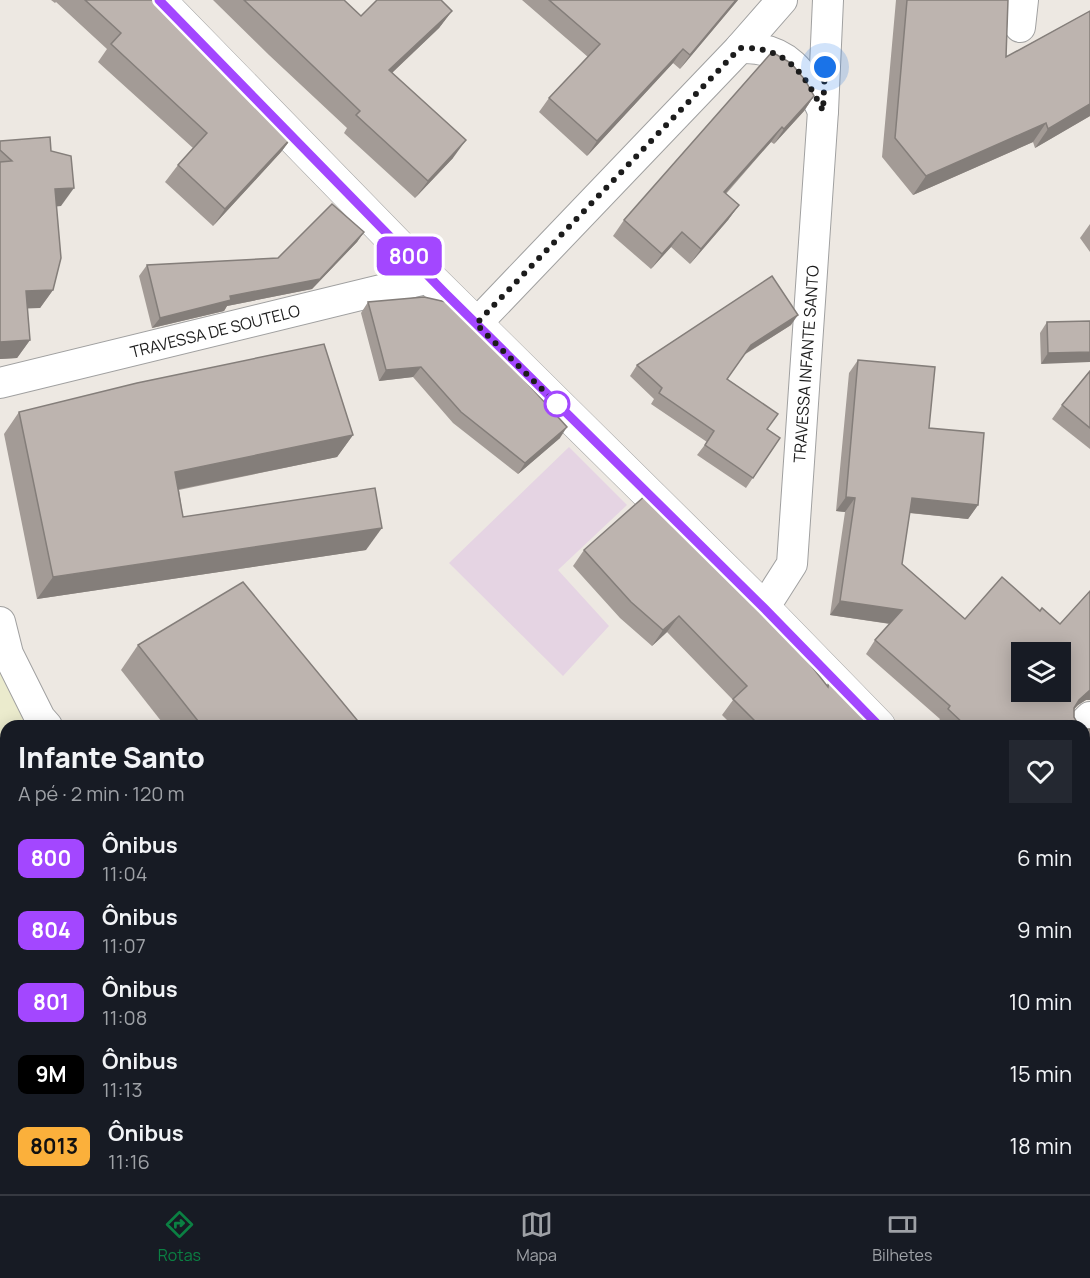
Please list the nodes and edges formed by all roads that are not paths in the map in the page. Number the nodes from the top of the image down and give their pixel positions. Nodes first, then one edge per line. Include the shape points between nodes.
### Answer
1 (159, 0) edge
2 (782, 0) edge
3 (828, 0) edge
4 (740, 48) junction
5 (823, 111) junction
6 (430, 278) junction
7 (476, 324) junction
8 (0, 383) edge
9 (764, 608) junction
10 (0, 622) edge
11 (42, 720) edge
12 (873, 720) edge

1 - 6 street
2 - 4 street
3 - 5 street, TRAVESSA INFANTE SANTO
4 - 5 street via 772,51 796,67 812,87
4 - 7 street
5 - 9 street, TRAVESSA INFANTE SANTO via 792,564
6 - 7 street
6 - 8 street, TRAVESSA DE SOUTELO
7 - 9 street
9 - 12 street
10 - 11 street via 8,654

